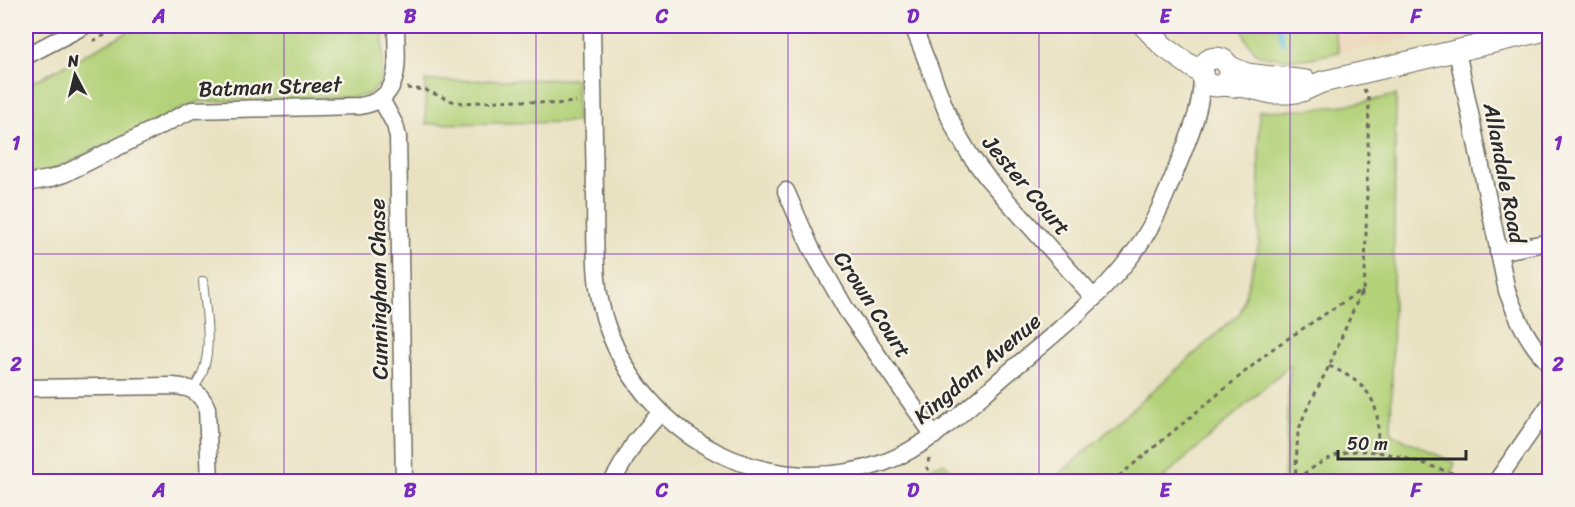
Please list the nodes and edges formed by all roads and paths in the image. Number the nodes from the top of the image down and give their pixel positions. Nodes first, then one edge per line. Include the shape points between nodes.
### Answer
1 (84, 26) edge
2 (396, 26) edge
3 (592, 26) edge
4 (913, 26) edge
5 (1144, 26) edge
6 (1161, 26) edge
7 (1550, 30) edge
8 (1457, 51) junction
9 (26, 56) edge
10 (1360, 74) junction
11 (1213, 75) junction
12 (393, 85) junction
13 (381, 99) junction
14 (593, 100) junction
15 (26, 183) edge
16 (786, 191) dead end
17 (1550, 242) edge
18 (1498, 252) junction
19 (203, 280) dead end
20 (1362, 290) junction
21 (1094, 298) junction
22 (1550, 364) edge
23 (1329, 366) junction
24 (26, 388) edge
25 (194, 390) junction
26 (1550, 404) edge
27 (660, 413) junction
28 (934, 436) junction
29 (1376, 452) junction
30 (1455, 474) dead end
31 (1294, 481) edge
32 (210, 482) edge
33 (404, 482) edge
34 (612, 482) edge
35 (939, 482) edge
36 (1112, 482) edge
37 (1496, 482) edge

1 - 9 street
2 - 12 street
3 - 14 street, Kingdom Avenue
4 - 21 street, Jester Court via 939,93 970,155
5 - 11 street via 1163,46
6 - 11 street
7 - 8 street
8 - 10 street
8 - 18 street, Allandale Road
10 - 11 street via 1322,82
10 - 20 path via 1369,101 1362,295
11 - 21 street, Kingdom Avenue via 1202,91 1198,116 1159,212 1130,258
12 - 13 street
12 - 14 path via 425,90 463,103 515,100 553,105
13 - 15 street, Batman Street via 360,106 192,110 64,174
13 - 33 street, Cunningham Chase via 398,137
14 - 27 street, Kingdom Avenue via 600,302 627,371
16 - 28 street, Crown Court via 816,258 846,311
17 - 18 street
18 - 22 street, Allandale Road via 1520,325
19 - 25 lane via 207,353
20 - 23 path
20 - 36 path via 1275,348
21 - 28 street, Kingdom Avenue
23 - 29 path via 1360,382 1374,405 1378,421
23 - 31 path via 1299,432
24 - 25 street via 173,386
25 - 32 street via 207,408
26 - 37 street
27 - 28 street, Kingdom Avenue via 725,456 748,465 795,473 838,473 881,463
27 - 34 street via 635,442
28 - 35 path via 927,468
29 - 30 path
29 - 31 path via 1342,453

